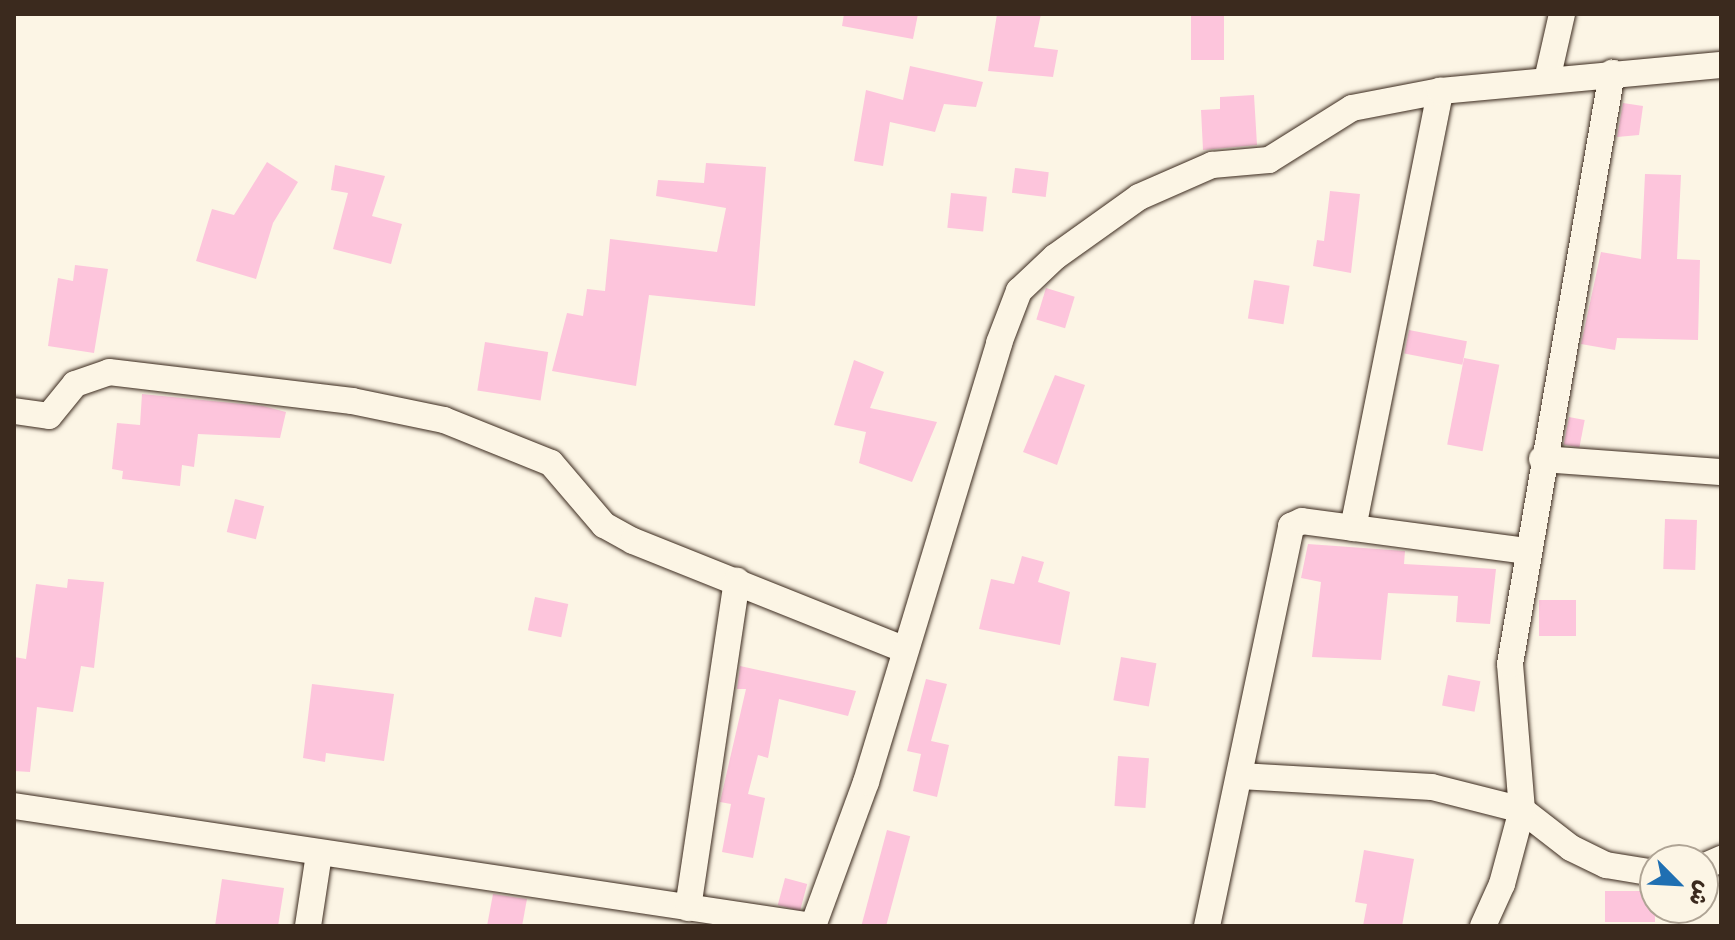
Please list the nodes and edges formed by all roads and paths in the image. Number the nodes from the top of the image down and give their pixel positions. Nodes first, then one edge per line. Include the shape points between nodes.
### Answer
1 (1562, 14) edge
2 (1721, 65) edge
3 (1612, 73) junction
4 (1547, 80) junction
5 (1440, 91) junction
6 (14, 411) edge
7 (1542, 459) junction
8 (1721, 472) edge
9 (1353, 528) junction
10 (1526, 551) junction
11 (737, 581) junction
12 (903, 649) junction
13 (1240, 776) junction
14 (14, 806) edge
15 (1522, 810) junction
16 (319, 854) junction
17 (1639, 869) edge
18 (688, 908) junction
19 (308, 926) edge
20 (813, 926) edge
21 (1207, 926) edge
22 (1483, 926) edge

1 - 4 street
2 - 3 street
3 - 4 street
3 - 7 street
4 - 5 street
5 - 9 street
5 - 12 street via 1352,108 1269,160 1212,165 1139,197 1055,257 1019,291
6 - 11 street via 49,416 75,384 109,372 352,401 444,420 551,463 604,525 633,541
7 - 8 street
7 - 10 street
9 - 10 street
9 - 13 street via 1302,521 1284,537
10 - 15 street via 1528,576 1510,664
11 - 12 street
11 - 18 street
12 - 20 street via 866,782
13 - 15 street via 1432,787
13 - 21 street
14 - 16 street
15 - 17 street via 1582,854
15 - 22 street via 1502,884
16 - 18 street
16 - 19 street
18 - 20 street

